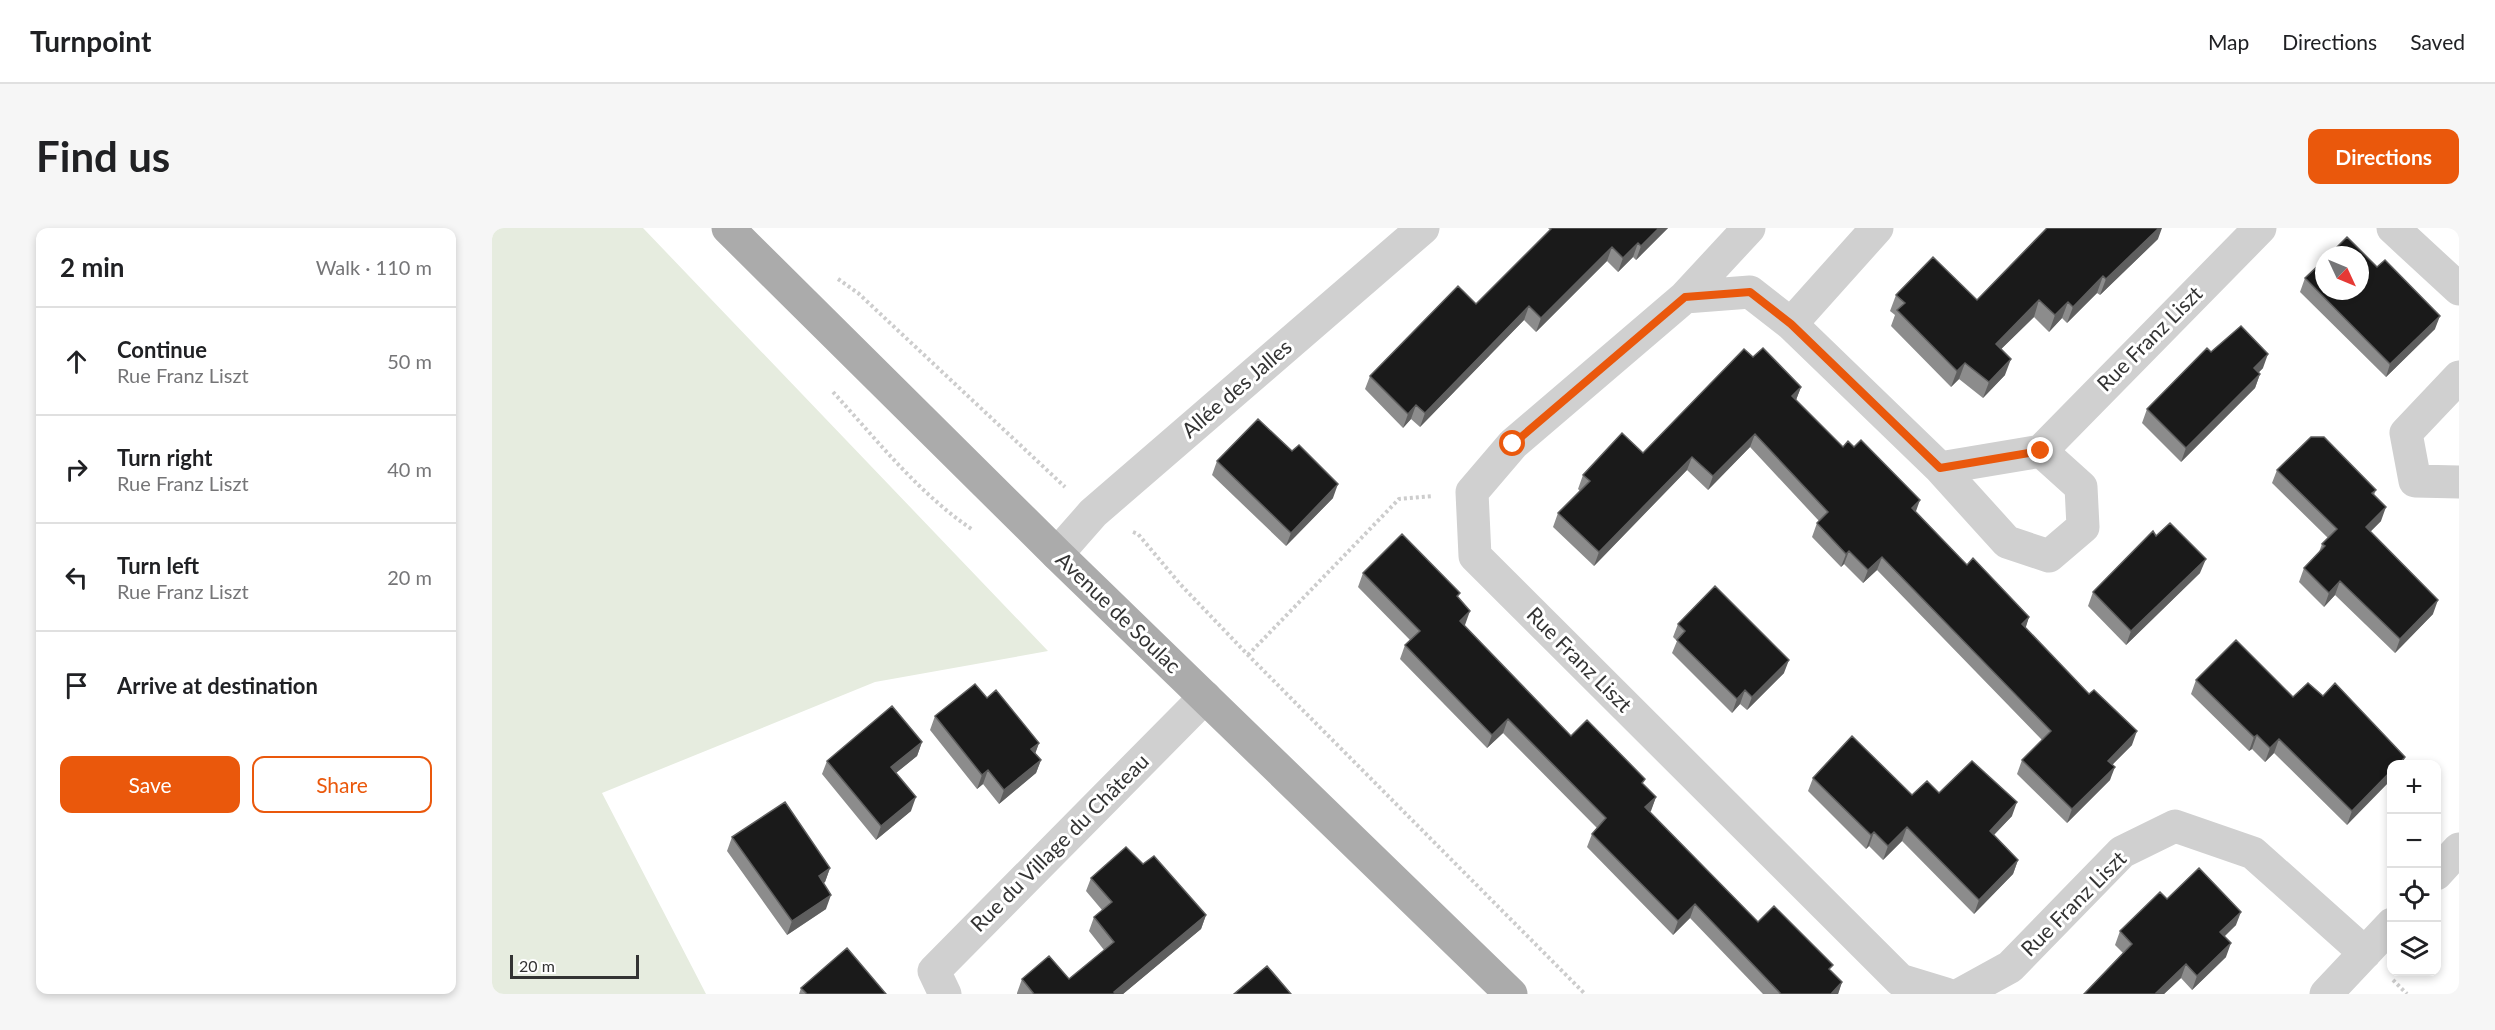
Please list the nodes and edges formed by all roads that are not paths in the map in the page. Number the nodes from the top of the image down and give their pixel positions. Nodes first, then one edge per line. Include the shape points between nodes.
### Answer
1 (728, 228) edge
2 (1423, 228) edge
3 (1749, 228) edge
4 (1877, 228) edge
5 (2260, 228) edge
6 (2393, 228) edge
7 (2459, 289) edge
8 (1685, 297) junction
9 (1791, 324) junction
10 (2459, 378) edge
11 (2041, 451) junction
12 (1940, 468) junction
13 (2459, 482) edge
14 (1057, 554) junction
15 (1205, 697) junction
16 (2459, 849) edge
17 (2441, 869) edge
18 (2387, 928) edge
19 (2365, 952) junction
20 (945, 994) edge
21 (1511, 994) edge
22 (1946, 994) edge
23 (1961, 994) edge
24 (2326, 994) edge

1 - 14 main road, Avenue de Soulac
2 - 14 street, Allée des Jalles via 1093,513
3 - 8 street
4 - 9 street
5 - 11 street, Rue Franz Liszt
6 - 7 street
8 - 9 street via 1750,292
8 - 22 street, Rue Franz Liszt via 1513,444 1472,492 1475,556 1900,980
9 - 12 street
10 - 13 street via 2406,433 2415,481
11 - 12 street
11 - 12 street via 2081,487 2083,527 2049,555 2007,542
14 - 15 main road, Avenue de Soulac
15 - 20 street, Rue du Village du Château via 934,971
15 - 21 main road, Avenue de Soulac
16 - 17 street
18 - 19 street
19 - 23 street, Rue Franz Liszt via 2253,853 2175,826 2122,852 2010,967
19 - 24 street

